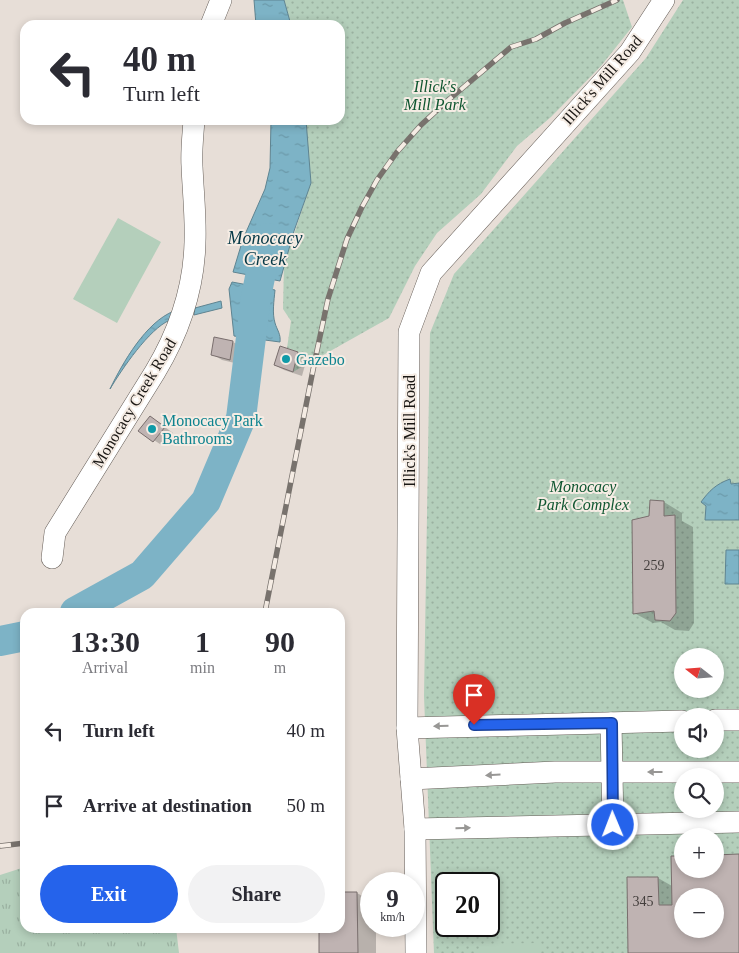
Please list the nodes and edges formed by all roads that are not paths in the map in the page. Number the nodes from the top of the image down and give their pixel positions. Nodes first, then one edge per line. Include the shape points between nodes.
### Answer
1 (221, 0) edge
2 (664, 0) edge
3 (213, 20) edge
4 (194, 125) edge
5 (52, 558) dead end
6 (724, 720) edge
7 (739, 720) edge
8 (674, 721) edge
9 (612, 723) junction
10 (407, 728) junction
11 (612, 772) junction
12 (739, 772) edge
13 (411, 779) junction
14 (739, 822) edge
15 (613, 825) junction
16 (415, 829) junction
17 (416, 953) edge

1 - 3 street
2 - 10 street, Illick's Mill Road via 630,52 431,272 409,332
4 - 5 street, Monocacy Creek Road via 195,243 191,279 181,320 170,347 55,533
6 - 7 street
8 - 9 street
9 -> 10 street
9 - 11 street
10 - 13 street, Illick's Mill Road
12 -> 11 street
11 -> 13 street
11 - 15 street
13 - 16 street, Illick's Mill Road
14 - 15 street
16 -> 15 street
16 - 17 street, Illick's Mill Road

